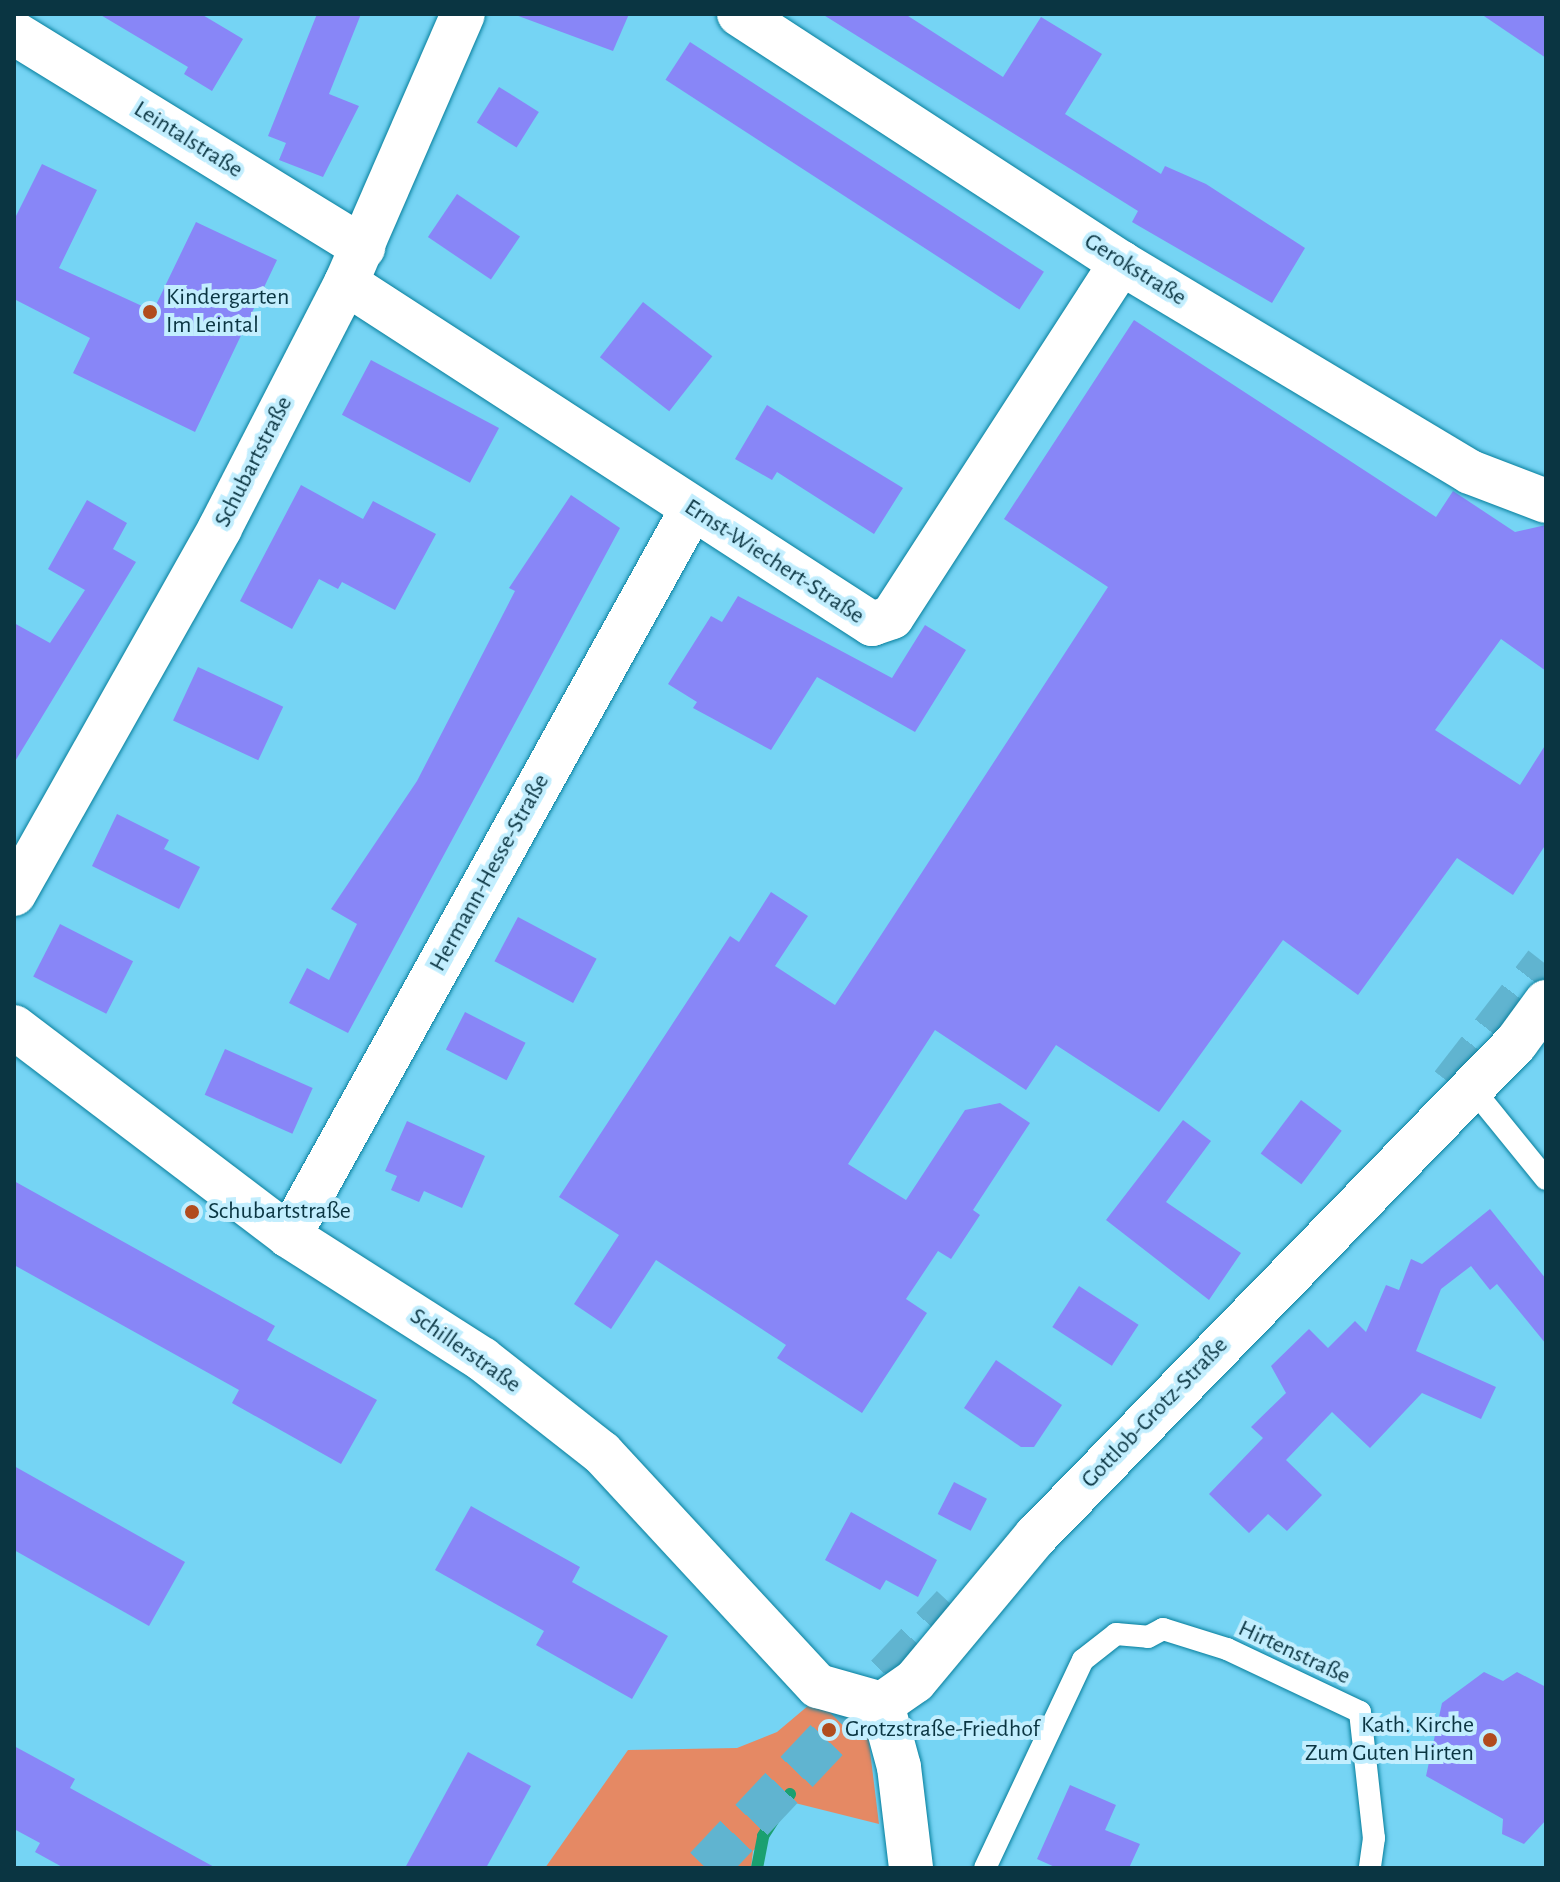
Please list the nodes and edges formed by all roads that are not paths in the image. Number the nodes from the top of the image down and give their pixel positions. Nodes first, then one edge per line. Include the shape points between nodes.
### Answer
1 (463, 14) edge
2 (739, 14) edge
3 (19, 50) edge
4 (1121, 263) junction
5 (354, 266) junction
6 (1546, 501) edge
7 (692, 509) junction
8 (14, 894) edge
9 (1546, 1002) edge
10 (14, 1027) edge
11 (1472, 1088) junction
12 (1546, 1179) edge
13 (289, 1236) junction
14 (882, 1704) junction
15 (911, 1868) edge
16 (985, 1868) edge
17 (1370, 1868) edge

1 - 5 street, Schubartstraße
2 - 4 street, Gerokstraße
3 - 5 street, Leintalstraße
4 - 6 street, Gerokstraße via 1470,472
4 - 7 street, Ernst-Wiechert-Straße via 892,617 872,624
5 - 7 street, Ernst-Wiechert-Straße
5 - 8 street, Schubartstraße via 220,528
7 - 13 street, Hermann-Hesse-Straße
9 - 11 street, Gottlob-Grotz-Straße
10 - 13 street, Schillerstraße
11 - 12 lane
11 - 14 street, Gottlob-Grotz-Straße via 1036,1536 915,1681
13 - 14 street, Schillerstraße via 482,1359 602,1453 818,1686
14 - 15 street
16 - 17 lane, Hirtenstraße via 1083,1660 1116,1634 1148,1637 1163,1629 1227,1649 1360,1712 1374,1838

